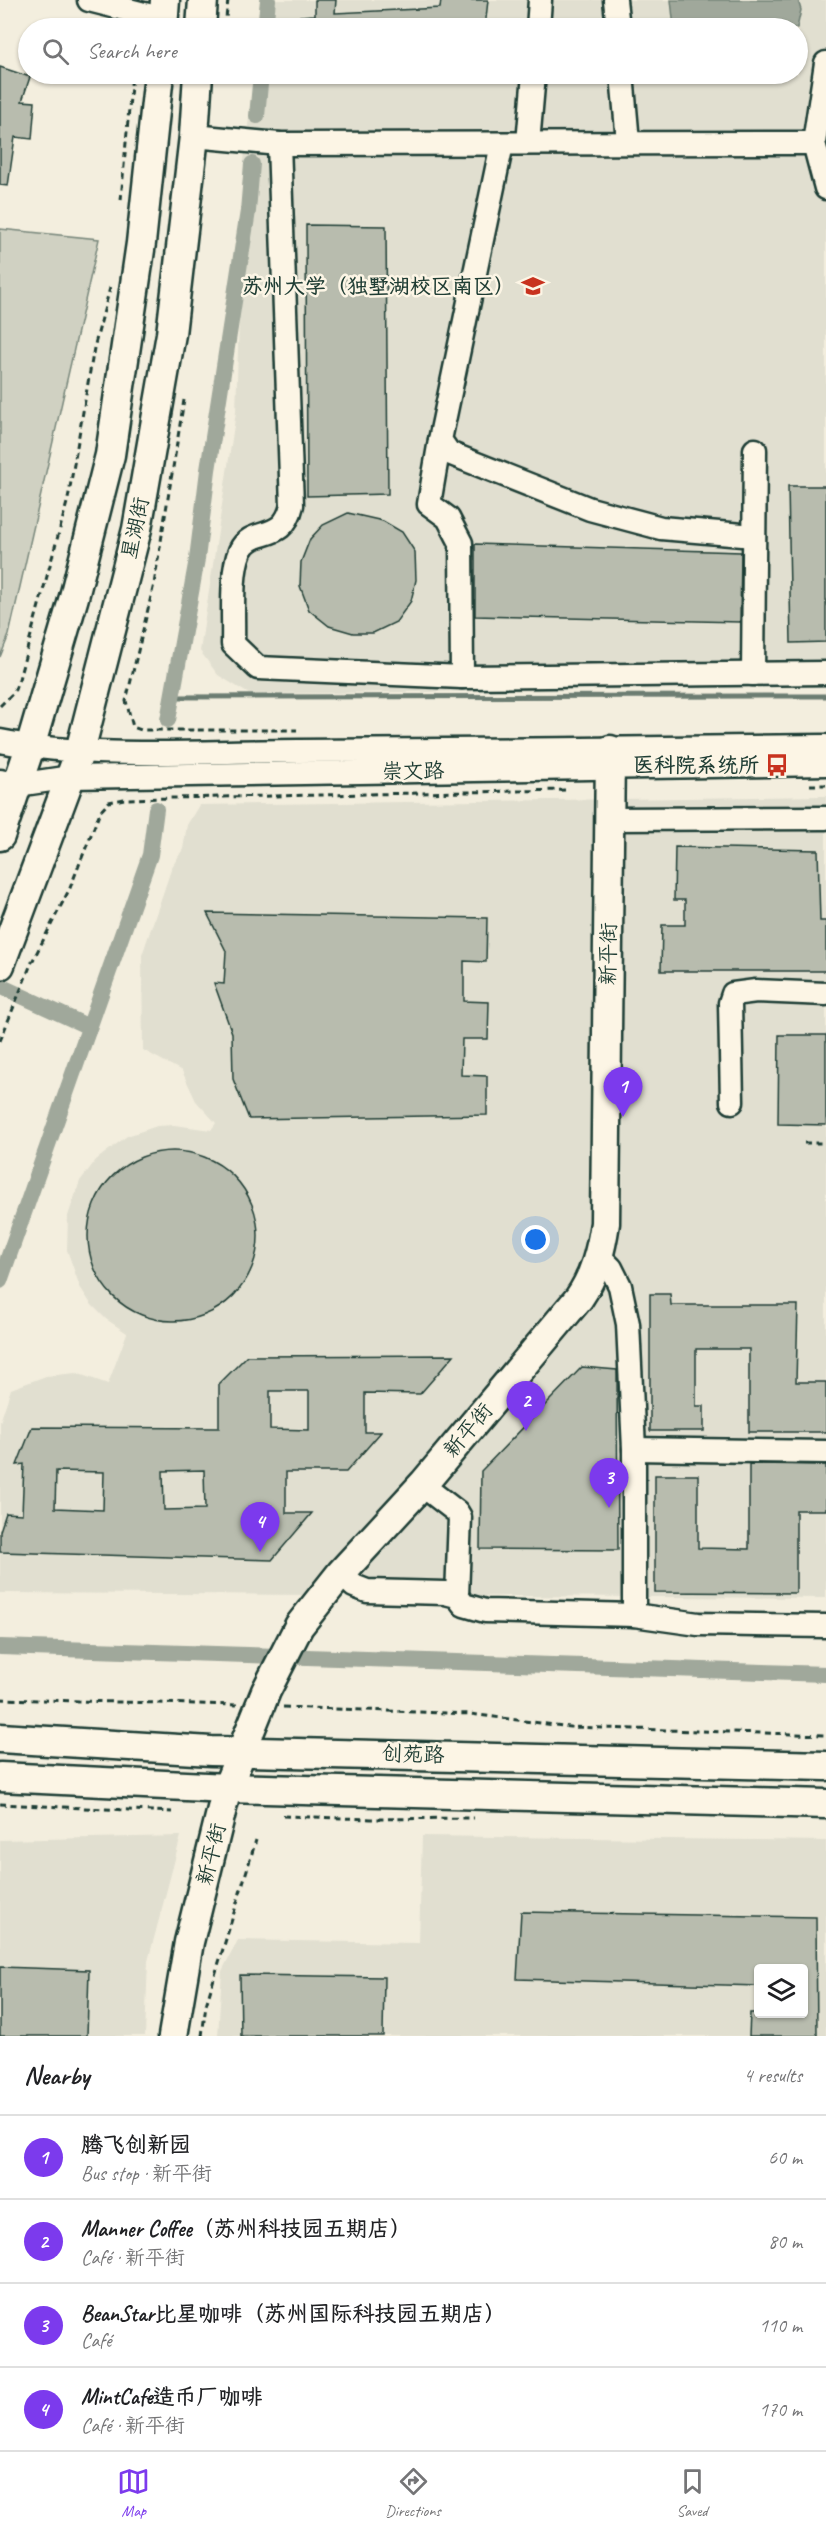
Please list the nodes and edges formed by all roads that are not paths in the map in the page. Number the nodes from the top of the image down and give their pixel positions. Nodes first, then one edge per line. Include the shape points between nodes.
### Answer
1 (89, 0) edge
2 (203, 0) edge
3 (540, 0) edge
4 (615, 0) edge
5 (164, 16) edge
6 (202, 18) edge
7 (539, 18) edge
8 (617, 18) edge
9 (826, 63) edge
10 (158, 84) edge
11 (197, 84) edge
12 (533, 84) edge
13 (623, 84) edge
14 (194, 136) junction
15 (628, 142) junction
16 (528, 143) junction
17 (814, 143) junction
18 (279, 144) junction
19 (502, 144) junction
20 (826, 188) edge
21 (440, 441) junction
22 (755, 450) dead end
23 (754, 536) junction
24 (826, 673) edge
25 (753, 674) junction
26 (462, 676) junction
27 (0, 741) edge
28 (826, 746) edge
29 (30, 747) junction
30 (609, 758) junction
31 (76, 764) junction
32 (826, 764) edge
33 (9, 783) edge
34 (826, 818) edge
35 (609, 819) junction
36 (0, 836) edge
37 (1, 963) edge
38 (826, 994) edge
39 (732, 1102) dead end
40 (599, 1256) junction
41 (634, 1449) junction
42 (826, 1452) edge
43 (422, 1485) junction
44 (341, 1573) junction
45 (457, 1596) junction
46 (634, 1616) junction
47 (826, 1626) edge
48 (0, 1738) edge
49 (240, 1750) junction
50 (826, 1766) edge
51 (0, 1777) edge
52 (227, 1788) junction
53 (826, 1804) edge
54 (173, 2036) edge

1 - 5 street
2 - 6 main road
3 - 7 street
4 - 8 street
9 - 17 street
10 - 29 main road, 星湖街 via 140,254 110,455
11 - 14 main road, 星湖街
12 - 16 street
13 - 15 street
14 - 18 street
14 - 31 main road, 星湖街 via 171,334 137,529
15 - 16 street
15 - 17 street
16 - 19 street
17 - 20 street
18 - 19 street
18 - 26 street via 292,505 288,521 276,530 249,539 241,550 236,569 233,644 258,668
19 - 21 street
21 - 23 street via 449,453 590,509 661,528
21 - 26 street via 429,504 448,518 461,543
22 - 23 street
23 - 25 street
24 - 25 street
25 - 26 street
27 - 29 street, 崇文路
28 - 30 street, 崇文路
29 - 31 street, 崇文路
29 - 33 main road, 星湖街
30 - 31 street, 崇文路 via 144,751
30 - 31 street, 崇文路 via 134,776
30 - 32 street, 崇文路
30 - 35 main road, 新平街
31 - 33 street, 崇文路
31 - 37 main road, 星湖街
33 - 36 main road, 星湖街
34 - 35 street
35 - 40 main road, 新平街 via 605,1223
38 - 39 street via 734,994 730,1003
40 - 41 street via 610,1268 625,1298
40 - 43 main road, 新平街 via 589,1284 579,1298
41 - 42 street
41 - 46 street
43 - 44 main road, 新平街
43 - 45 street via 460,1517
44 - 45 street via 354,1586 367,1591
44 - 49 main road, 新平街 via 299,1626
45 - 46 street via 464,1605 484,1611
46 - 47 street via 698,1624
48 - 49 main road, 创苑路
49 - 50 main road, 创苑路
49 - 52 main road, 新平街
51 - 52 main road, 创苑路
52 - 53 main road, 创苑路
52 - 54 main road, 新平街 via 189,1942

